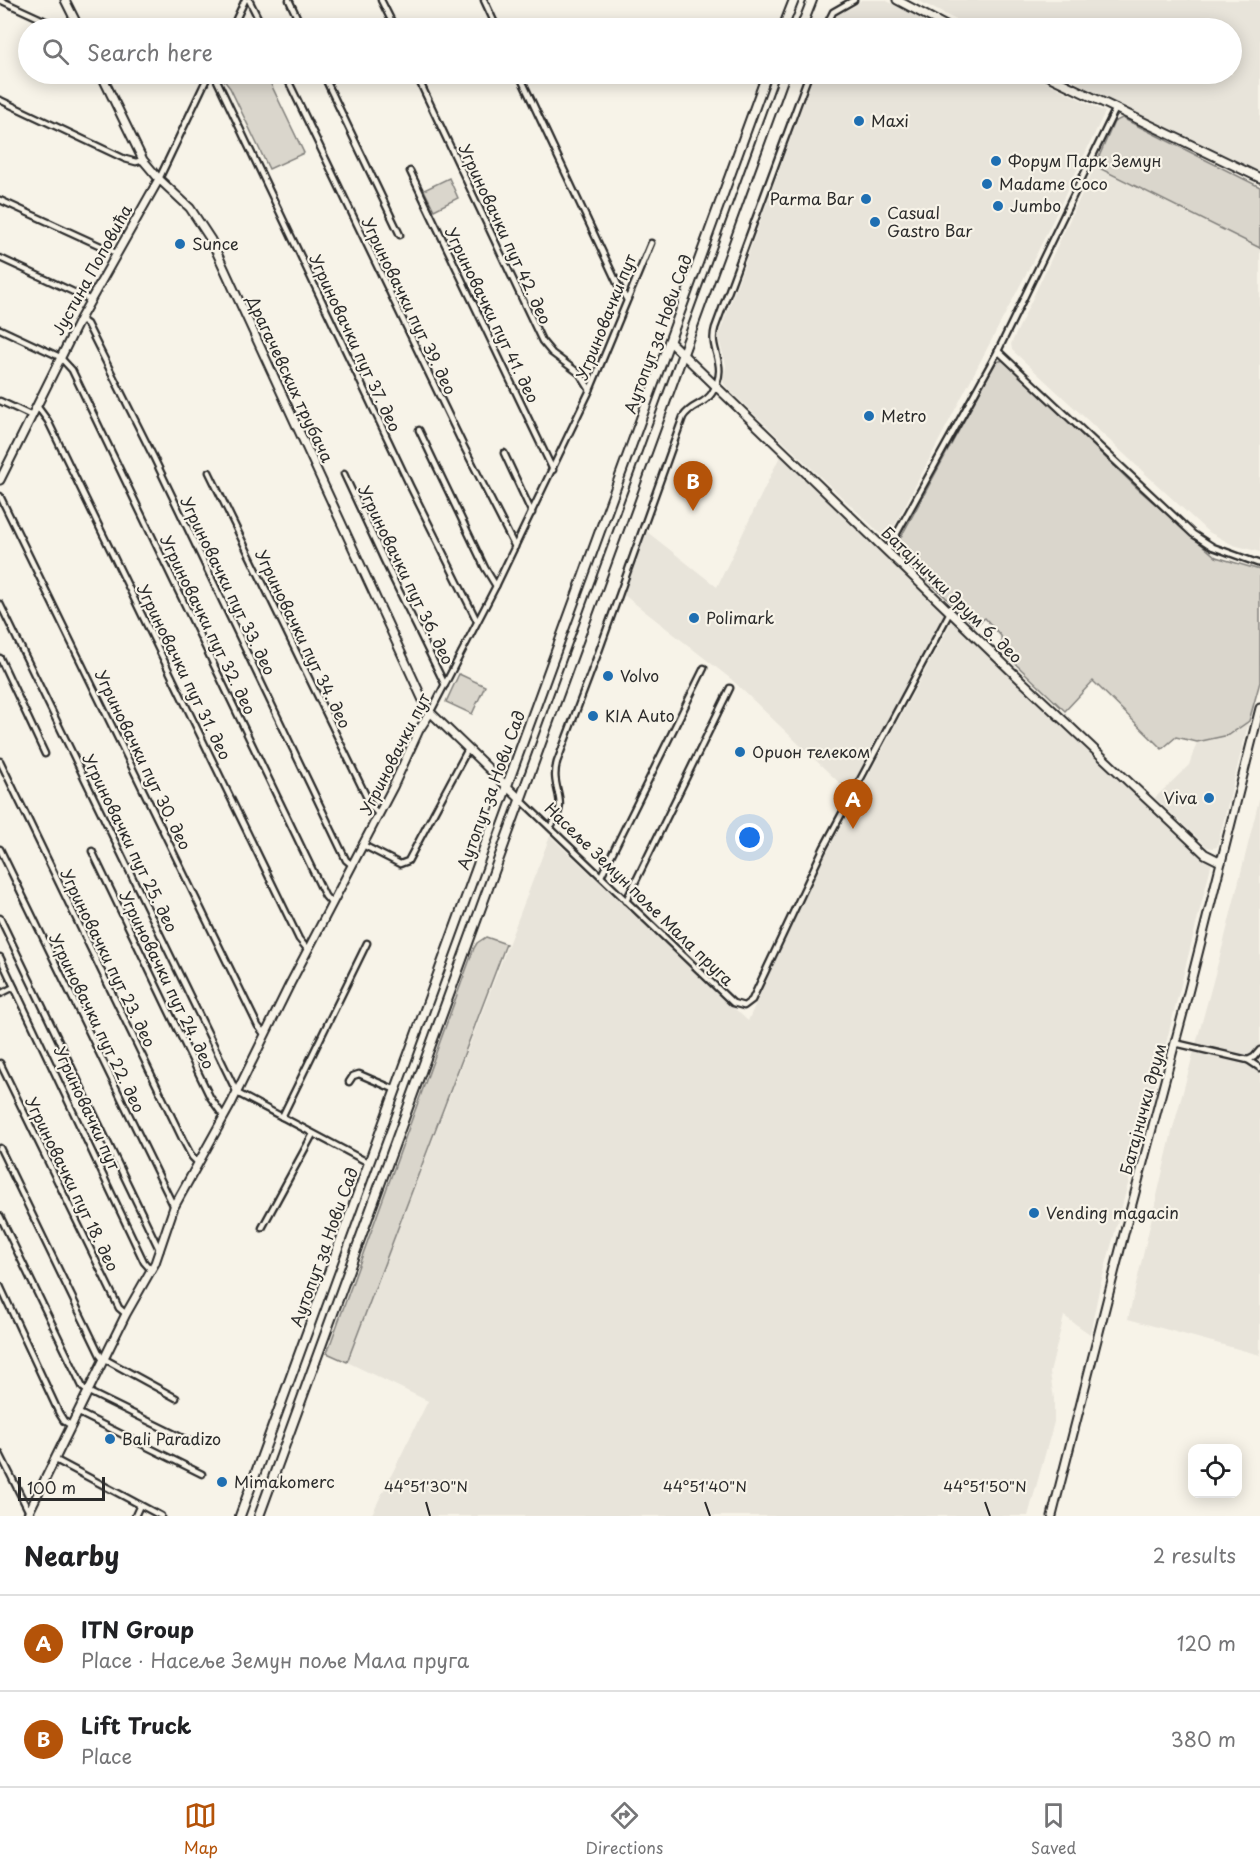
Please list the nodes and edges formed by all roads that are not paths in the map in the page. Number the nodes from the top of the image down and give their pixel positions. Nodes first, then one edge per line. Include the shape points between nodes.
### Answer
1 (0, 0) edge
2 (65, 0) edge
3 (247, 0) edge
4 (289, 0) edge
5 (381, 0) edge
6 (484, 0) edge
7 (794, 0) edge
8 (812, 0) edge
9 (854, 0) edge
10 (897, 0) edge
11 (39, 18) edge
12 (74, 18) edge
13 (237, 18) edge
14 (257, 18) edge
15 (297, 18) edge
16 (390, 18) edge
17 (492, 18) edge
18 (787, 18) edge
19 (805, 18) edge
20 (830, 18) edge
21 (931, 18) edge
22 (106, 84) edge
23 (204, 84) edge
24 (219, 84) edge
25 (290, 84) edge
26 (328, 84) edge
27 (421, 84) edge
28 (524, 84) edge
29 (763, 84) edge
30 (781, 84) edge
31 (805, 84) edge
32 (1065, 84) edge
33 (0, 100) edge
34 (1116, 108) junction
35 (143, 160) junction
36 (410, 171) dead end
37 (1260, 178) edge
38 (159, 179) junction
39 (0, 200) edge
40 (400, 235) dead end
41 (651, 243) dead end
42 (116, 254) junction
43 (0, 258) edge
44 (91, 300) junction
45 (627, 300) junction
46 (80, 319) junction
47 (0, 330) edge
48 (669, 341) junction
49 (998, 351) junction
50 (683, 354) junction
51 (60, 357) junction
52 (715, 385) junction
53 (590, 390) junction
54 (0, 401) edge
55 (37, 406) junction
56 (32, 416) junction
57 (419, 430) dead end
58 (504, 453) dead end
59 (553, 470) junction
60 (209, 472) dead end
61 (344, 474) dead end
62 (0, 480) edge
63 (0, 496) edge
64 (532, 513) junction
65 (514, 547) junction
66 (887, 551) junction
67 (1260, 564) edge
68 (496, 586) junction
69 (0, 604) edge
70 (950, 612) junction
71 (477, 621) junction
72 (0, 658) edge
73 (704, 668) dead end
74 (445, 685) junction
75 (730, 688) dead end
76 (1260, 708) edge
77 (430, 713) junction
78 (468, 749) junction
79 (45, 754) dead end
80 (0, 761) edge
81 (507, 785) junction
82 (520, 799) junction
83 (379, 815) junction
84 (550, 827) junction
85 (363, 845) junction
86 (0, 849) edge
87 (92, 851) dead end
88 (1221, 862) junction
89 (352, 865) junction
90 (601, 876) junction
91 (626, 900) junction
92 (332, 904) junction
93 (0, 918) edge
94 (367, 943) dead end
95 (308, 950) junction
96 (0, 957) edge
97 (14, 987) junction
98 (0, 994) edge
99 (265, 1035) junction
100 (1175, 1043) junction
101 (1260, 1050) edge
102 (1248, 1060) junction
103 (0, 1063) edge
104 (1260, 1068) edge
105 (349, 1082) dead end
106 (396, 1090) junction
107 (237, 1093) junction
108 (224, 1117) junction
109 (282, 1117) junction
110 (313, 1134) junction
111 (0, 1148) edge
112 (198, 1163) junction
113 (369, 1163) junction
114 (174, 1207) junction
115 (0, 1216) edge
116 (262, 1227) dead end
117 (160, 1251) junction
118 (151, 1270) junction
119 (0, 1287) edge
120 (126, 1314) junction
121 (103, 1360) junction
122 (89, 1392) junction
123 (176, 1398) dead end
124 (79, 1413) junction
125 (72, 1426) junction
126 (191, 1442) dead end
127 (0, 1454) edge
128 (54, 1459) junction
129 (202, 1474) dead end
130 (140, 1505) junction
131 (28, 1514) edge
132 (135, 1516) edge
133 (162, 1516) edge
134 (240, 1516) edge
135 (259, 1516) edge
136 (1052, 1516) edge

1 - 11 street
2 - 12 street
3 - 13 street
3 - 14 street
4 - 15 street
5 - 16 street
6 - 17 street
7 - 18 main road
8 - 19 main road
9 - 20 street
10 - 21 street
22 - 35 street, Драгачевских трубача
23 - 38 street, Јустина Поповића
24 - 71 street, Угриновачки пут 37. део
25 - 65 street, Угриновачки пут 39. део
26 - 40 street
27 - 53 street, Угриновачки пут 42. део via 542,341 579,374
28 - 45 street
29 - 48 main road, Аутопут за Нови Сад
30 - 50 main road, Аутопут за Нови Сад
31 - 52 street via 715,328 720,365
32 - 34 street
33 - 35 street via 125,159
34 - 37 street
34 - 49 street
35 - 38 street, Драгачевских трубача
36 - 59 street, Угриновачки пут 41. део
38 - 42 street, Јустина Поповића
38 - 77 street, Драгачевских трубача via 190,208 211,240
39 - 42 street
41 - 45 street, Угриновачки пут
42 - 44 street, Јустина Поповића
43 - 44 street
44 - 46 street, Јустина Поповића
45 - 53 street, Угриновачки пут
46 - 51 street, Јустина Поповића
46 - 89 street, Угриновачки пут 33. део via 87,324 346,860
47 - 51 street
48 - 50 street, Батајнички друм 6. део
48 - 81 main road, Аутопут за Нови Сад
49 - 66 street
49 - 67 street via 1193,534 1213,547
50 - 52 street, Батајнички друм 6. део
50 - 82 main road, Аутопут за Нови Сад
51 - 55 street, Јустина Поповића
51 - 92 street, Угриновачки пут 32. део via 75,377
52 - 66 street, Батајнички друм 6. део
52 - 84 street via 710,396 690,407 683,417 557,762 554,778 561,808
53 - 59 street, Угриновачки пут
54 - 56 street
55 - 56 street, Јустина Поповића
55 - 95 street, Угриновачки пут 31. део via 48,421 299,939
56 - 62 street, Јустина Поповића
57 - 68 street
58 - 64 street
59 - 64 street, Угриновачки пут
60 - 83 street, Угриновачки пут 34. део via 371,806
61 - 74 street, Угриновачки пут 36. део
63 - 99 street, Угриновачки пут 30. део
64 - 65 street, Угриновачки пут
65 - 68 street, Угриновачки пут
66 - 70 street, Батајнички друм 6. део
68 - 71 street, Угриновачки пут
69 - 107 street, Угриновачки пут 25. део
70 - 88 street, Батајнички друм 6. део via 1205,854
70 - 91 street, Насеље Земун поље Мала пруга via 824,847 748,1005 733,1003
71 - 74 street, Угриновачки пут
72 - 79 street
73 - 90 street
74 - 77 street, Угриновачки пут
75 - 91 street
76 - 88 street, Батајнички друм
77 - 78 street, Насеље Земун поље Мала пруга
77 - 83 street, Угриновачки пут
78 - 81 street, Насеље Земун поље Мала пруга
78 - 85 street via 408,861 400,864
80 - 112 street, Угриновачки пут 23. део via 183,1140
81 - 82 street, Насеље Земун поље Мала пруга
81 - 106 main road, Аутопут за Нови Сад
82 - 84 street, Насеље Земун поље Мала пруга
82 - 135 main road, Аутопут за Нови Сад
83 - 85 street, Угриновачки пут
84 - 90 street, Насеље Земун поље Мала пруга
85 - 89 street, Угриновачки пут
86 - 114 street, Угриновачки пут 22. део
87 - 108 street, Угриновачки пут 24. део via 210,1096
88 - 100 street, Батајнички друм
89 - 92 street, Угриновачки пут
90 - 91 street, Насеље Земун поље Мала пруга
92 - 95 street, Угриновачки пут
93 - 117 street
94 - 109 street
95 - 99 street, Угриновачки пут
96 - 97 street, Угриновачки пут
97 - 98 street
97 - 118 street, Угриновачки пут
99 - 107 street, Угриновачки пут
100 - 102 street
100 - 136 street, Батајнички друм
101 - 102 street
102 - 104 street
103 - 120 street, Угриновачки пут 18. део via 119,1308
105 - 106 street via 359,1074
106 - 113 main road, Аутопут за Нови Сад
107 - 108 street, Угриновачки пут
107 - 109 street
108 - 112 street, Угриновачки пут
109 - 110 street
110 - 113 street
110 - 116 street
111 - 121 street
112 - 114 street, Угриновачки пут
113 - 134 main road, Аутопут за Нови Сад
114 - 117 street, Угриновачки пут
115 - 122 street via 74,1371
117 - 118 street, Угриновачки пут
118 - 120 street, Угриновачки пут
119 - 125 street via 62,1417
120 - 121 street, Угриновачки пут
121 - 122 street, Угриновачки пут
121 - 123 street
122 - 124 street, Угриновачки пут
122 - 126 street
124 - 125 street, Угриновачки пут
124 - 129 street
125 - 128 street, Угриновачки пут
127 - 131 street
128 - 130 street
128 - 131 street, Угриновачки пут
130 - 132 street
130 - 133 street

